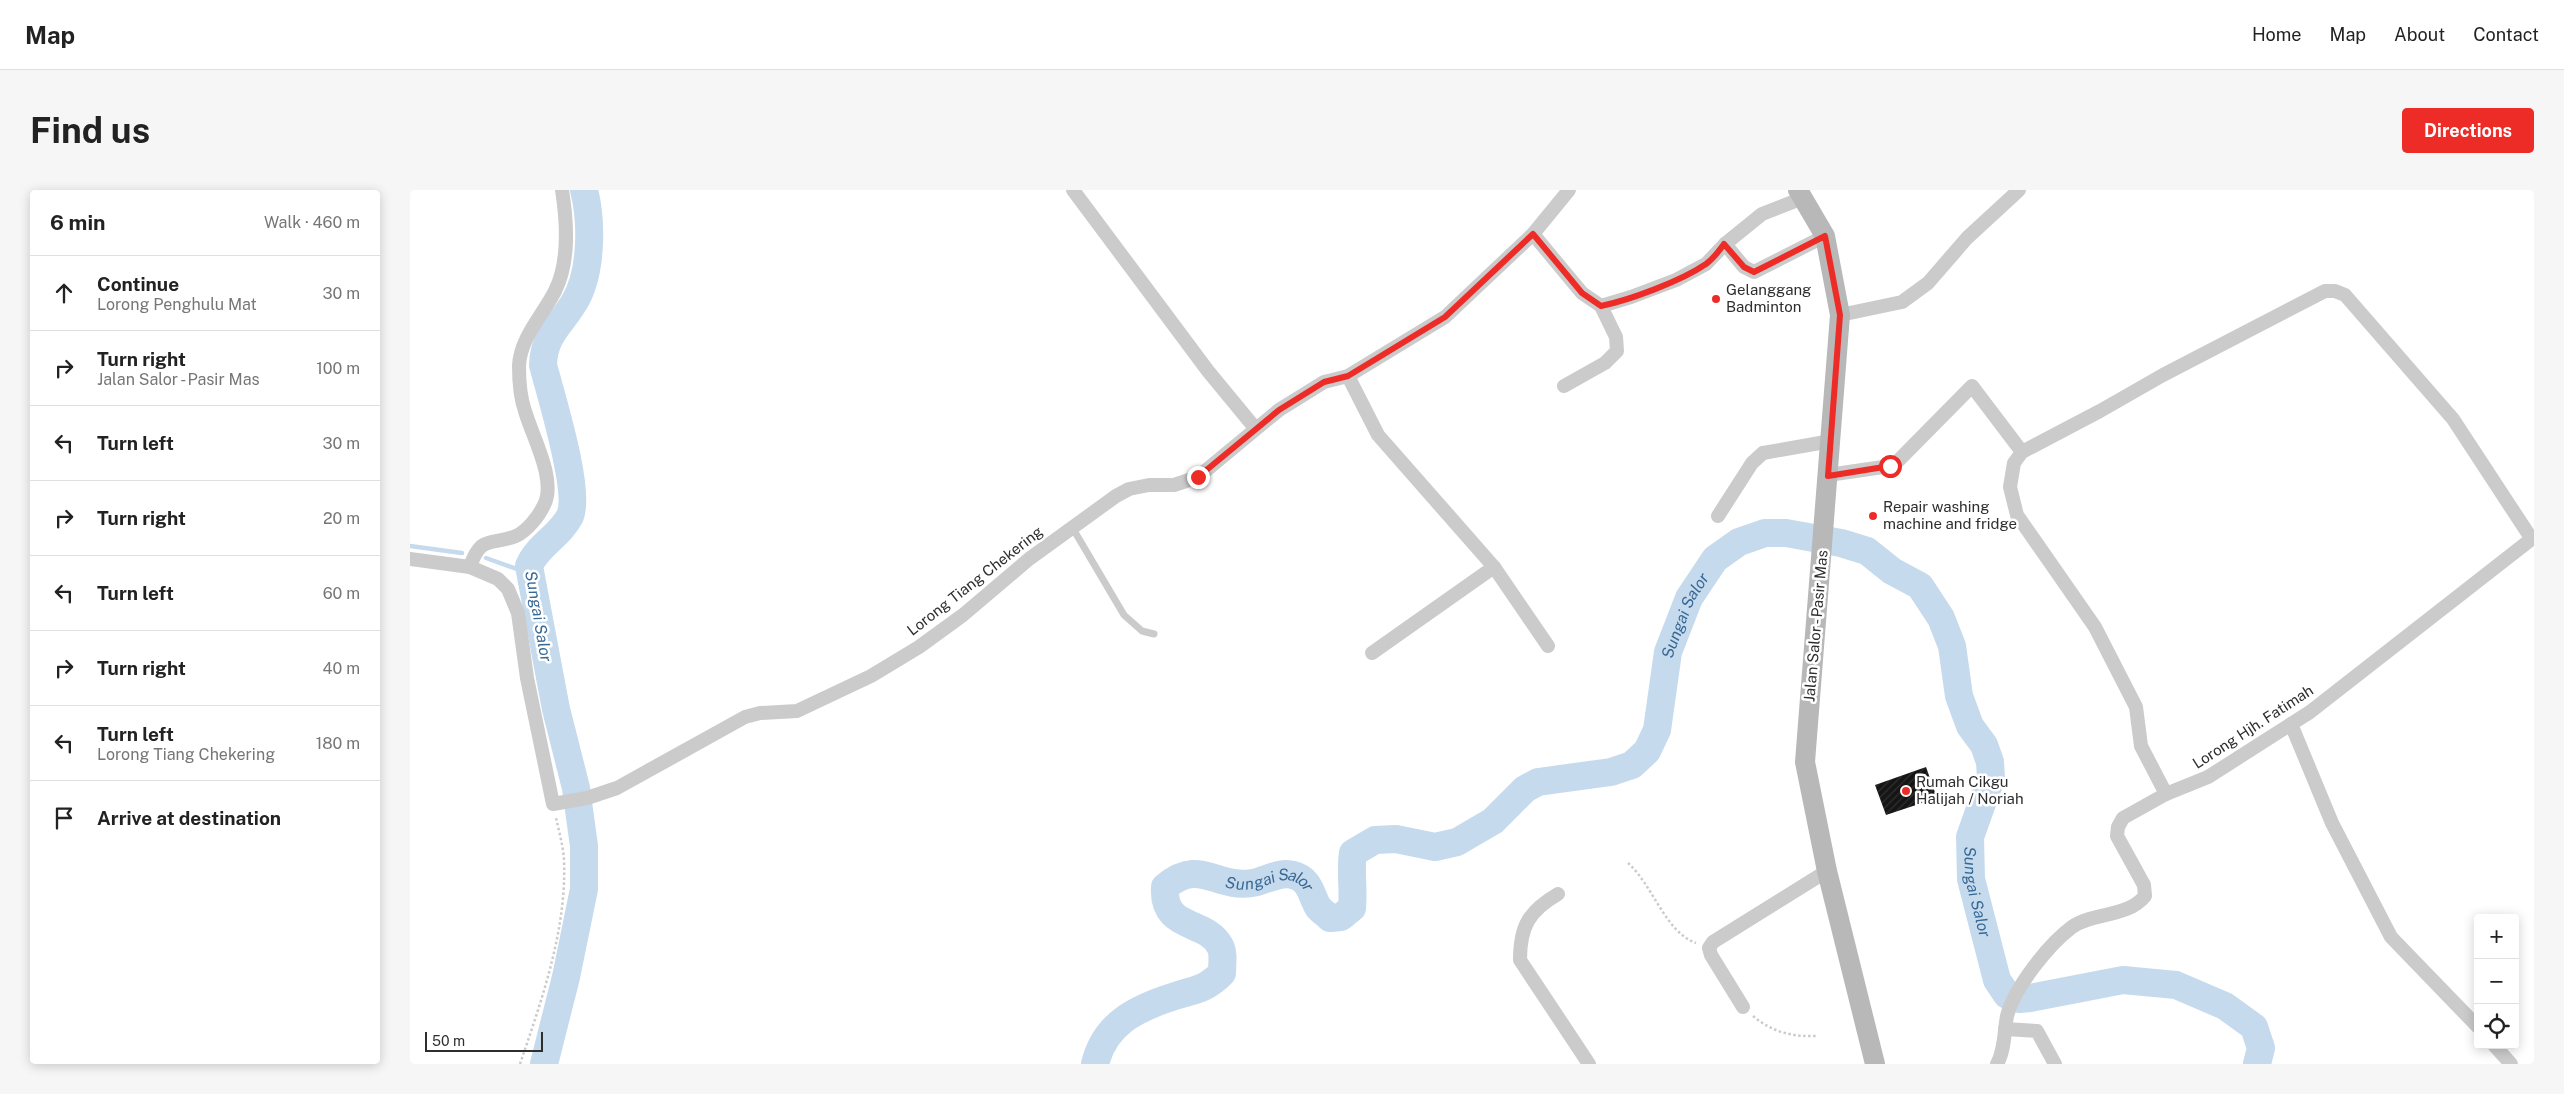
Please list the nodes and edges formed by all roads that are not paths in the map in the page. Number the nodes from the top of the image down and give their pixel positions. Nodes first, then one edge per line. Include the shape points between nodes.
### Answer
1 (562, 190) edge
2 (1072, 190) edge
3 (1569, 190) edge
4 (2019, 190) edge
5 (1800, 194) edge
6 (1533, 234) junction
7 (1825, 236) junction
8 (1724, 244) junction
9 (1601, 306) junction
10 (1840, 315) junction
11 (1348, 376) junction
12 (1564, 386) dead end
13 (1255, 428) junction
14 (1831, 441) junction
15 (2022, 452) junction
16 (1828, 476) junction
17 (1718, 516) dead end
18 (1072, 526) junction
19 (2532, 538) edge
20 (410, 559) edge
21 (470, 567) junction
22 (1494, 567) junction
23 (1154, 634) dead end
24 (1548, 646) dead end
25 (1372, 653) dead end
26 (2291, 724) junction
27 (2166, 794) junction
28 (1827, 871) junction
29 (1558, 894) dead end
30 (1743, 1007) road end
31 (2474, 1023) edge
32 (2005, 1029) junction
33 (2498, 1049) edge
34 (1589, 1064) edge
35 (1875, 1064) edge
36 (1997, 1064) edge
37 (2055, 1064) edge
38 (2512, 1064) edge

1 - 21 street via 566,246 562,268 556,289 533,326 519,363 524,409 546,473 548,496 523,532 478,548
2 - 13 street via 1208,371
3 - 6 street, Lorong Tiang Chekering
4 - 10 street via 1967,238 1928,283 1902,302
5 - 7 main road, Jalan Salor - Pasir Mas
5 - 8 street via 1762,214
6 - 9 street via 1582,293
6 - 11 street, Lorong Tiang Chekering via 1445,317
7 - 8 street via 1754,272 1744,267
7 - 10 main road, Jalan Salor - Pasir Mas
8 - 9 street via 1706,264 1676,280
9 - 12 street via 1616,337 1617,351 1605,363
10 - 14 main road, Jalan Salor - Pasir Mas
11 - 13 street, Lorong Tiang Chekering via 1324,382
11 - 22 street via 1378,435
13 - 18 street, Lorong Tiang Chekering via 1198,477 1174,485 1129,489
14 - 16 main road, Jalan Salor - Pasir Mas
14 - 17 street via 1763,453 1752,463
15 - 16 street via 1972,386 1890,466
15 - 19 street via 2163,375 2325,292 2335,291 2345,295 2453,419
15 - 27 street via 2014,463 2010,487 2017,515 2095,627 2136,706 2141,746
16 - 28 main road, Jalan Salor - Pasir Mas via 1805,762
18 - 21 street, Lorong Tiang Chekering via 963,615 920,647 871,676 797,711 745,717 618,788 559,803 527,678 514,600 498,580
18 - 23 lane via 1124,615 1142,632
19 - 26 street, Lorong Hjh. Fatimah
20 - 21 street
22 - 24 street
22 - 25 street
26 - 27 street, Lorong Hjh. Fatimah via 2208,777
26 - 31 street via 2332,823 2391,937
27 - 32 street, Lorong Hjh. Fatimah via 2123,818 2118,827 2117,836 2144,885 2145,896 2138,905 2073,926 2038,960 2008,1013
28 - 30 street via 1713,942 1709,948
28 - 35 main road, Jalan Salor - Pasir Mas
29 - 34 street via 1540,904 1526,922 1520,939 1520,960
32 - 36 street, Lorong Hjh. Fatimah
32 - 37 street via 2037,1031
33 - 38 street

